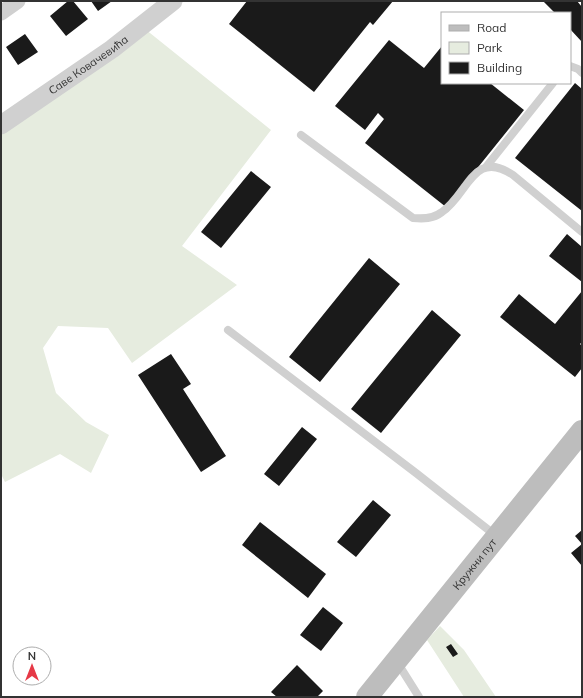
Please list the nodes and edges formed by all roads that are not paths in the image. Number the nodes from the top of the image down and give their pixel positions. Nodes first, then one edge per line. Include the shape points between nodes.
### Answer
1 (18, 1) edge
2 (173, 1) edge
3 (1, 13) edge
4 (571, 66) edge
5 (582, 73) edge
6 (552, 84) edge
7 (1, 124) edge
8 (301, 135) dead end
9 (486, 167) junction
10 (582, 232) edge
11 (228, 330) dead end
12 (582, 431) edge
13 (497, 536) junction
14 (396, 661) junction
15 (367, 697) edge
16 (419, 697) edge

1 - 3 street
2 - 7 street, Саве Ковачевића via 112,49
4 - 5 lane
6 - 9 lane
8 - 9 lane via 413,218 432,218 443,212 471,178
9 - 10 lane via 502,168 513,175
11 - 13 lane
12 - 13 main road, Кружни пут
13 - 14 main road, Кружни пут
14 - 15 main road, Кружни пут
14 - 16 lane

